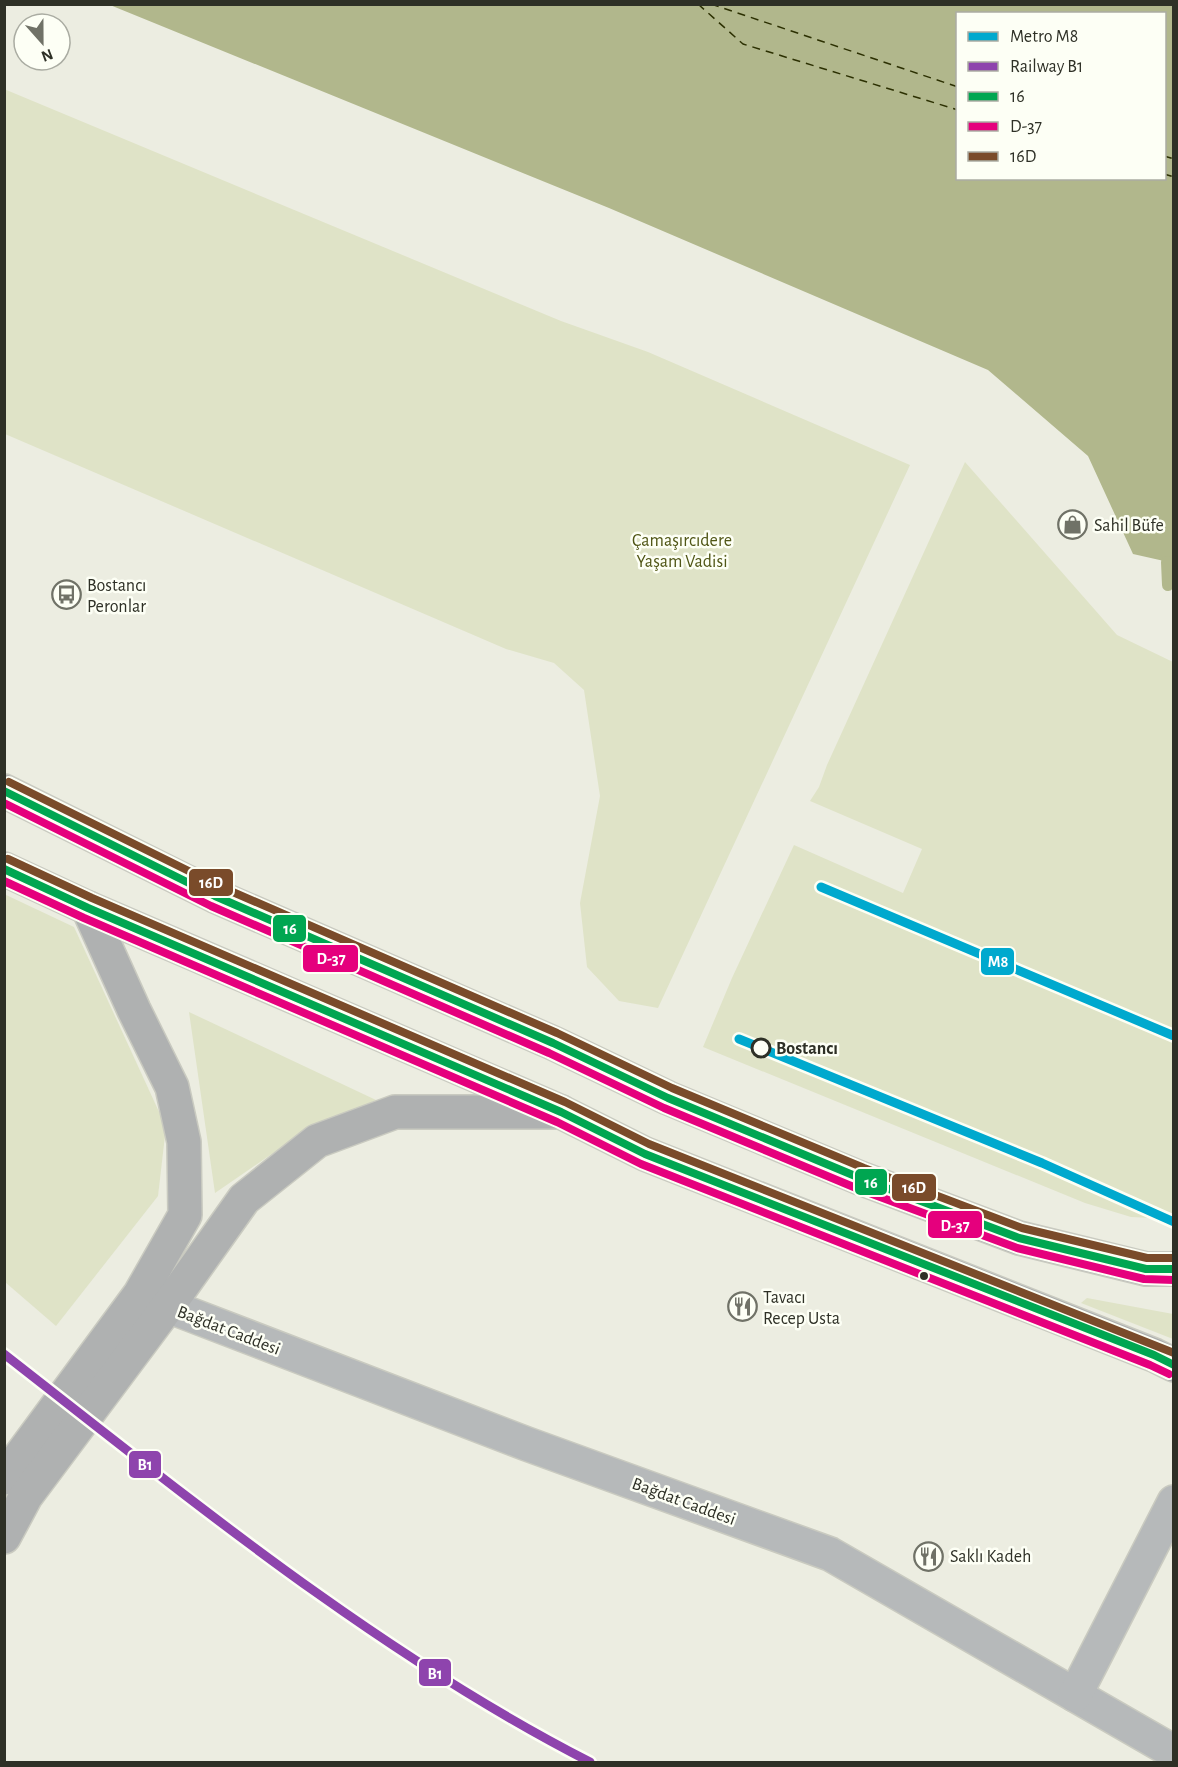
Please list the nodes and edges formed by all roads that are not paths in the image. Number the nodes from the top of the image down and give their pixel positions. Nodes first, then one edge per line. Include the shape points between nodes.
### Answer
1 (4, 791) edge
2 (4, 869) edge
3 (88, 908) junction
4 (561, 1112) junction
5 (1164, 1272) edge
6 (168, 1306) junction
7 (1173, 1365) edge
8 (12, 1484) edge
9 (1173, 1502) edge
10 (4, 1537) edge
11 (1076, 1695) junction
12 (1173, 1752) edge

1 - 5 highway via 215,896 553,1043 668,1098 860,1178 1019,1238
2 - 3 highway
3 - 4 highway
3 - 8 main road, Bağdat Caddesi via 172,1087 184,1142 185,1215 140,1294
4 - 6 main road, Bağdat Caddesi via 395,1112 316,1141 244,1199
4 - 7 highway via 645,1154
6 - 8 main road, Bağdat Caddesi
6 - 11 street, Bağdat Caddesi via 527,1444 830,1554
8 - 10 main road, Bağdat Caddesi
9 - 11 street
11 - 12 street, Bağdat Caddesi

